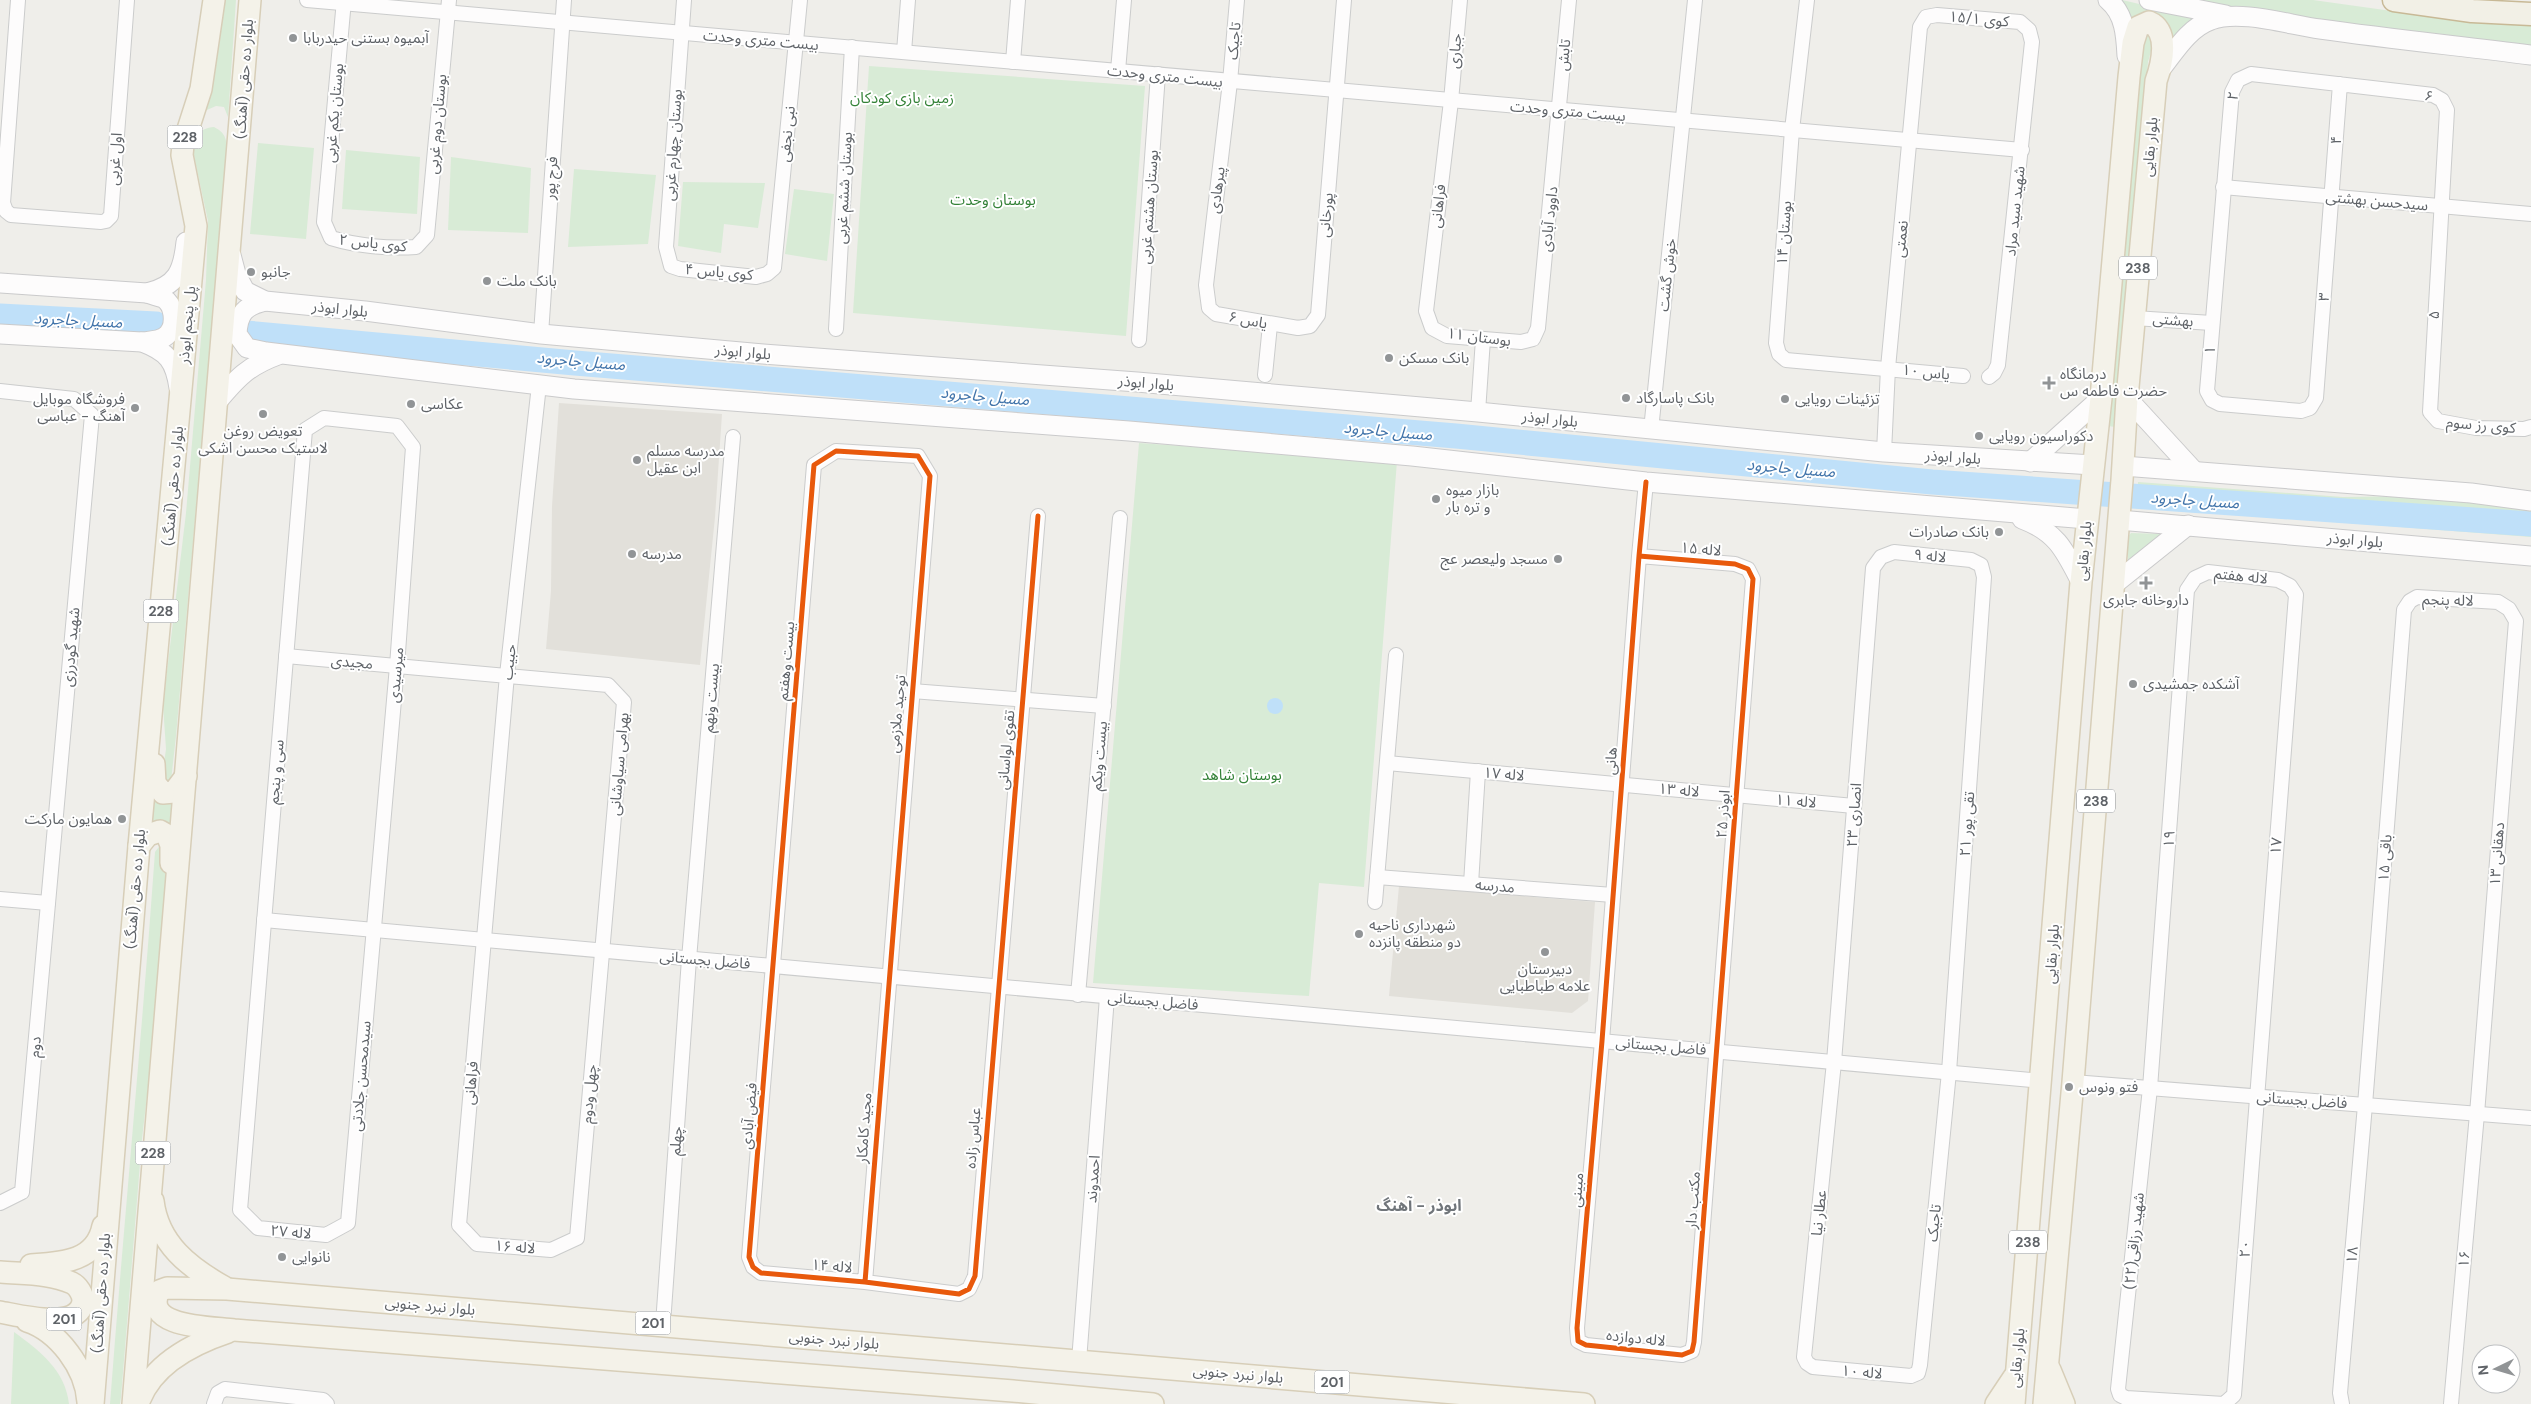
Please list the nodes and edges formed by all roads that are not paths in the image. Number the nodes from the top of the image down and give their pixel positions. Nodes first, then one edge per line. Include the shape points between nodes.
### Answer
1 (18, 0) edge
2 (127, 0) edge
3 (214, 0) edge
4 (250, 0) edge
5 (307, 0) edge
6 (564, 0) edge
7 (684, 0) edge
8 (800, 0) edge
9 (908, 0) edge
10 (1018, 0) edge
11 (1124, 0) edge
12 (1238, 0) edge
13 (1344, 0) edge
14 (1460, 0) edge
15 (1569, 0) edge
16 (1695, 0) edge
17 (1807, 0) edge
18 (2108, 0) edge
19 (2149, 0) edge
20 (2394, 0) edge
21 (344, 2) edge
22 (449, 6) edge
23 (2531, 14) edge
24 (2237, 17) junction
25 (562, 22) junction
26 (1920, 27) joint
27 (681, 32) junction
28 (2032, 42) joint
29 (796, 43) junction
30 (852, 48) junction
31 (904, 52) junction
32 (2531, 55) edge
33 (1013, 62) junction
34 (2160, 70) junction
35 (1118, 71) junction
36 (1158, 74) junction
37 (2129, 77) junction
38 (1230, 82) junction
39 (2340, 84) junction
40 (1337, 90) junction
41 (1451, 101) junction
42 (1559, 110) junction
43 (1682, 120) junction
44 (1792, 130) junction
45 (1911, 140) junction
46 (2022, 150) junction
47 (2223, 187) junction
48 (2333, 196) junction
49 (190, 198) junction
50 (2440, 206) junction
51 (2531, 214) edge
52 (324, 222) joint
53 (427, 235) joint
54 (230, 252) junction
55 (667, 258) joint
56 (774, 268) joint
57 (0, 283) edge
58 (147, 293) junction
59 (1207, 299) joint
60 (265, 301) junction
61 (1426, 311) joint
62 (2134, 318) junction
63 (2212, 323) junction
64 (1270, 325) junction
65 (1298, 328) joint
66 (1538, 328) joint
67 (836, 329) dead end
68 (0, 334) edge
69 (540, 334) junction
70 (1139, 340) dead end
71 (1482, 340) junction
72 (142, 342) junction
73 (282, 353) junction
74 (1888, 368) junction
75 (183, 375) joint
76 (1265, 375) dead end
77 (1963, 376) dead end
78 (1988, 377) dead end
79 (539, 385) junction
80 (0, 391) edge
81 (181, 398) junction
82 (2101, 398) junction
83 (2127, 398) junction
84 (2316, 398) joint
85 (217, 402) junction
86 (1478, 412) junction
87 (2438, 421) joint
88 (397, 426) joint
89 (2527, 428) edge
90 (1652, 430) junction
91 (733, 437) dead end
92 (1884, 452) junction
93 (918, 456) joint
94 (2030, 462) junction
95 (2093, 469) junction
96 (2194, 471) junction
97 (2123, 473) junction
98 (1646, 482) junction
99 (2531, 501) edge
100 (2088, 512) junction
101 (2009, 514) junction
102 (2120, 514) junction
103 (1038, 516) dead end
104 (1120, 518) dead end
105 (2188, 525) junction
106 (1639, 556) junction
107 (2531, 556) edge
108 (1873, 568) joint
109 (1984, 577) joint
110 (1753, 579) joint
111 (2081, 582) junction
112 (2113, 585) junction
113 (2187, 590) joint
114 (2296, 595) joint
115 (2498, 602) joint
116 (2404, 610) joint
117 (1396, 655) dead end
118 (286, 656) junction
119 (397, 666) junction
120 (507, 675) junction
121 (912, 691) junction
122 (1023, 700) junction
123 (1104, 706) junction
124 (152, 731) junction
125 (1387, 763) junction
126 (1478, 771) junction
127 (186, 776) junction
128 (1622, 785) junction
129 (1737, 796) junction
130 (1854, 806) junction
131 (139, 846) junction
132 (1377, 877) junction
133 (1471, 884) junction
134 (1613, 895) junction
135 (0, 899) edge
136 (175, 902) junction
137 (1375, 902) dead end
138 (48, 903) junction
139 (264, 920) junction
140 (374, 930) junction
141 (484, 940) junction
142 (602, 951) junction
143 (689, 959) junction
144 (774, 967) junction
145 (888, 977) junction
146 (998, 987) junction
147 (1078, 995) junction
148 (1107, 997) junction
149 (1602, 1041) junction
150 (1717, 1051) junction
151 (1834, 1062) junction
152 (1949, 1072) junction
153 (2042, 1081) junction
154 (2073, 1082) junction
155 (2150, 1088) junction
156 (2256, 1096) junction
157 (2365, 1105) junction
158 (2477, 1114) junction
159 (2531, 1118) edge
160 (150, 1178) junction
161 (108, 1202) junction
162 (0, 1203) edge
163 (240, 1210) joint
164 (348, 1223) joint
165 (459, 1225) joint
166 (576, 1238) joint
167 (753, 1267) joint
168 (0, 1268) edge
169 (0, 1272) edge
170 (865, 1282) junction
171 (227, 1289) junction
172 (969, 1289) joint
173 (0, 1313) edge
174 (663, 1324) junction
175 (234, 1330) junction
176 (1578, 1341) joint
177 (1692, 1351) joint
178 (2047, 1360) junction
179 (1079, 1361) junction
180 (1807, 1363) joint
181 (1918, 1373) joint
182 (2016, 1374) junction
183 (216, 1398) edge
184 (1072, 1400) edge
185 (2231, 1400) joint
186 (88, 1404) edge
187 (93, 1404) edge
188 (133, 1404) edge
189 (138, 1404) edge
190 (327, 1404) edge
191 (1153, 1404) edge
192 (1584, 1404) edge
193 (1996, 1404) edge
194 (2014, 1404) edge
195 (2044, 1404) edge
196 (2064, 1404) edge
197 (2342, 1404) edge
198 (2450, 1404) edge

1 - 2 street, اول غربی via 3,203 11,215 101,222 106,222 111,216
3 - 49 main road, 228 via 201,89 182,145
4 - 54 main road, بلوار ده حقی (آهنگ) / 228
5 - 21 street, بیست متری وحدت
6 - 25 street, فرج پور
7 - 27 street, بوستان چهارم غربی
8 - 29 street, نبی نجفی
9 - 31 street
10 - 33 street
11 - 35 street
12 - 38 street, تاجیک
13 - 40 street, پورخانی
14 - 41 street, جباری
15 - 42 street, تابش
16 - 43 street, خوش گشت
17 - 44 street, بوستان ۱۴
18 - 37 main road, بلوار بقایی / 238 via 2122,20 2126,34
19 - 24 main road
20 - 23 highway via 2472,11
21 - 22 street, بیست متری وحدت
21 - 52 street, بوستان یکم غربی
22 - 25 street, بیست متری وحدت
22 - 53 street, بوستان دوم غربی
24 - 32 main road
24 - 34 main road, بلوار بقایی / 238 via 2211,20 2201,25
25 - 27 street, بیست متری وحدت
25 - 69 street, فرج پور
26 - 28 street, کوی ۱۵/۱ via 1926,17 1937,15 2020,22 2029,30
26 - 45 street, نعمتی
27 - 29 street, بیست متری وحدت
27 - 55 street, بوستان چهارم غربی
28 - 46 street, شهید سید مراد
29 - 30 street, بیست متری وحدت
29 - 56 street, نبی نجفی
30 - 31 street, بیست متری وحدت
30 - 67 street, بوستان ششم غربی
31 - 33 street, بیست متری وحدت
33 - 35 street, بیست متری وحدت
34 - 37 main road via 2161,34 2157,25 2143,23 2135,34
34 - 62 main road, بلوار بقایی / 238 via 2156,81
35 - 36 street, بیست متری وحدت
36 - 38 street, بیست متری وحدت
36 - 70 street, بوستان هشتم غربی
37 - 82 main road, بلوار بقایی / 238
38 - 40 street, بیست متری وحدت
38 - 59 street, پیرهادی
39 - 47 street, ۲ via 2250,74 2238,80 2232,92
39 - 48 street, ۴
39 - 50 street, ۶ via 2433,95 2442,100 2446,110
40 - 41 street, بیست متری وحدت
40 - 65 street, پورخانی via 1318,315 1310,326
41 - 42 street, بیست متری وحدت
41 - 61 street, فراهانی
42 - 43 street, بیست متری وحدت
42 - 66 street, داوود آبادی
43 - 44 street, بیست متری وحدت
43 - 90 street, خوش گشت
44 - 45 street, بیست متری وحدت
44 - 74 street, بوستان ۱۴ via 1776,343 1779,354 1786,360
45 - 46 street, بیست متری وحدت
45 - 74 street, نعمتی
46 - 78 street, شهید سید مراد via 1998,365
47 - 48 street, سیدحسن بهشتی
47 - 63 street, ۱
48 - 50 street, سیدحسن بهشتی
48 - 84 street, ۳
49 - 58 main road via 183,264 172,282 163,289
49 - 75 main road, پل پنجم ابوذر / 228 via 196,226
50 - 51 street, سیدحسن بهشتی
50 - 87 street, ۵ via 2429,400 2430,412
52 - 53 street, کوی یاس ۲ via 331,238 346,243 416,247
54 - 60 main road, بلوار ابوذر via 245,292
54 - 85 main road, بلوار ده حقی (آهنگ) / 228
55 - 56 street, کوی یاس ۴ via 671,266 680,269 756,277
57 - 58 main road
58 - 72 main road via 164,298 171,306 174,320 169,333 159,340
59 - 64 street, یاس ۶ via 1209,308 1216,314
60 - 69 main road, بلوار ابوذر
60 - 73 main road via 244,308 237,323 237,334 247,348
61 - 71 street, بوستان ۱۱ via 1432,328 1447,336
62 - 63 street, بهشتی
62 - 83 main road, بلوار بقایی / 238
63 - 84 street, ۱ via 2206,391 2212,400 2220,404 2300,411 2310,408
64 - 65 street, یاس ۶
64 - 76 street
66 - 71 street, بوستان ۱۱ via 1533,338 1521,342
68 - 72 main road
69 - 86 main road, بلوار ابوذر
71 - 86 street
72 - 81 main road via 167,355 174,366
73 - 79 main road
73 - 85 main road via 249,368 234,380
74 - 77 street, یاس ۱۰
74 - 92 street, نعمتی
75 - 81 main road, بلوار ده حقی (آهنگ) / 228
79 - 98 main road via 1119,430 1412,456
79 - 120 street, حبیب
80 - 138 street, شهید گودرزی via 74,399 92,416
81 - 124 main road, بلوار ده حقی (آهنگ) / 228
82 - 94 main road
82 - 95 main road, بلوار بقایی / 238
83 - 96 main road
83 - 97 main road, بلوار بقایی / 238
85 - 127 main road, 228
86 - 90 main road, بلوار ابوذر
87 - 89 street, کوی رز سوم via 2476,428
88 - 118 street, سی و پنجم via 324,418 305,430
88 - 119 street, میرسیدی via 413,447
90 - 92 main road, بلوار ابوذر
91 - 143 street, بیست ونهم
92 - 94 main road, بلوار ابوذر
93 - 121 street, توحید ملازمی via 930,476
93 - 144 street, بیست وهفتم via 836,451 814,465
94 - 95 main road, بلوار ابوذر
95 - 97 main road
95 - 100 main road, 238
96 - 97 main road
96 - 99 main road via 2471,493
97 - 102 main road, 238
98 - 101 main road
98 - 106 street, هانی
100 - 101 main road
100 - 102 main road
100 - 111 main road, بلوار بقایی / 238
101 - 111 main road via 2041,526 2065,550
102 - 105 main road, بلوار ابوذر
102 - 112 main road, بلوار بقایی / 238
103 - 122 street, تقوی لواسانی
104 - 123 street, بیست ویکم
105 - 107 main road, بلوار ابوذر
105 - 112 main road
106 - 110 street, لاله ۱۵ via 1735,564 1748,569
106 - 128 street, هانی
108 - 109 street, لاله ۹ via 1880,557 1894,552 1971,560 1981,565
108 - 130 street, انصاری ۲۳
109 - 152 street, تقی پور ۲۱
110 - 129 street, ابوذر ۲۵
111 - 153 main road, بلوار بقایی / 238
112 - 154 main road, بلوار بقایی / 238
113 - 114 street, لاله هفتم via 2195,578 2208,572 2278,580 2290,586
113 - 155 street, ۱۹
114 - 156 street, ۱۷
115 - 116 street, لاله پنجم via 2417,597
115 - 158 street, دهقانی ۱۳ via 2509,609 2516,621
116 - 157 street, باقی ۱۵
117 - 125 street
118 - 119 street, مجیدی
118 - 139 street, سی و پنجم
119 - 120 street, مجیدی
119 - 140 street, میرسیدی
120 - 141 street, حبیب
120 - 142 street, بهرامی سیاوشانی via 608,685 624,702
121 - 122 street, توحید ملازمی
121 - 145 street, توحید ملازمی
122 - 123 street, توحید ملازمی
122 - 146 street, تقوی لواسانی
123 - 147 street, بیست ویکم
124 - 127 main road via 153,775 160,791 174,792
124 - 131 main road, بلوار ده حقی (آهنگ) / 228
125 - 126 street, لاله ۱۷
125 - 132 street
126 - 128 street, لاله ۱۷
126 - 133 street
127 - 136 main road, 228
128 - 129 street, لاله ۱۳
128 - 134 street, هانی
129 - 130 street, لاله ۱۱
129 - 150 street, ابوذر ۲۵
130 - 151 street, انصاری ۲۳
131 - 136 main road via 153,832 167,835 172,858 170,884
131 - 161 main road, بلوار ده حقی (آهنگ) / 228
132 - 133 street, مدرسه
132 - 137 street
133 - 134 street, مدرسه
134 - 149 street, هانی
135 - 138 street
136 - 160 main road, 228
138 - 162 street, دوم via 22,1192
139 - 140 street, فاضل بجستانی
139 - 163 street, سی و پنجم
140 - 141 street, فاضل بجستانی
140 - 164 street, سیدمحسن جلادتی
141 - 142 street, فاضل بجستانی
141 - 165 street, فراهانی
142 - 143 street, فاضل بجستانی
142 - 166 street, چهل ودوم
143 - 144 street, فاضل بجستانی
143 - 174 street, چهلم
144 - 145 street, فاضل بجستانی
144 - 167 street, فیض آبادی via 749,1257
145 - 146 street, فاضل بجستانی
145 - 170 street, مجید کامکار
146 - 147 street, فاضل بجستانی
146 - 172 street, عباس زاده via 975,1276
147 - 148 street, فاضل بجستانی
148 - 149 street, فاضل بجستانی
148 - 179 street, احمدوند
149 - 150 street, فاضل بجستانی
149 - 176 street, مبینی
150 - 151 street, فاضل بجستانی
150 - 177 street, مکتب دار
151 - 152 street, فاضل بجستانی
151 - 180 street, عطار نیا via 1804,1357
152 - 153 street, فاضل بجستانی
152 - 181 street, تاجیک
153 - 154 main road
153 - 182 main road, بلوار بقایی / 238
154 - 155 street, فاضل بجستانی
154 - 178 main road, بلوار بقایی / 238
155 - 156 street, فاضل بجستانی
155 - 185 street, شهید رزاقی(۲۲) via 2118,1389 2126,1398 2224,1404
156 - 157 street, فاضل بجستانی
156 - 185 street, ۲۰ via 2234,1396
157 - 158 street, فاضل بجستانی
157 - 197 street, ۱۸ via 2340,1393
158 - 159 street, فاضل بجستانی
158 - 198 street, ۱۶
160 - 171 main road, بلوار نبرد جنوبی via 155,1215 164,1235 188,1265
160 - 188 main road, 228
161 - 168 main road via 102,1231 94,1246 84,1255 70,1262
161 - 187 main road, بلوار ده حقی (آهنگ) / 228
163 - 164 street, لاله ۲۷ via 258,1228 326,1235
165 - 166 street, لاله ۱۶ via 477,1244 551,1250
167 - 170 street, لاله ۱۴ via 761,1273
169 - 173 main road, 201 via 59,1278 74,1284 83,1298 77,1312 61,1320
170 - 172 street, لاله ۱۴ via 959,1294
171 - 174 main road, بلوار نبرد جنوبی / 201
171 - 175 main road, 201 via 167,1288 159,1291 156,1298 158,1310 178,1323
173 - 186 main road via 39,1325 61,1343 79,1370
174 - 179 main road, بلوار نبرد جنوبی / 201
175 - 184 main road, 201
175 - 189 main road via 202,1341 176,1356 157,1372
176 - 177 street, لاله دوازده via 1586,1346 1682,1355
178 - 195 main road, بلوار بقایی / 238
178 - 196 main road
179 - 192 main road, بلوار نبرد جنوبی / 201
180 - 181 street, لاله ۱۰ via 1813,1367 1911,1376
182 - 193 main road
182 - 194 main road, بلوار بقایی / 238
183 - 190 street via 225,1389 323,1400
184 - 191 main road, 201

